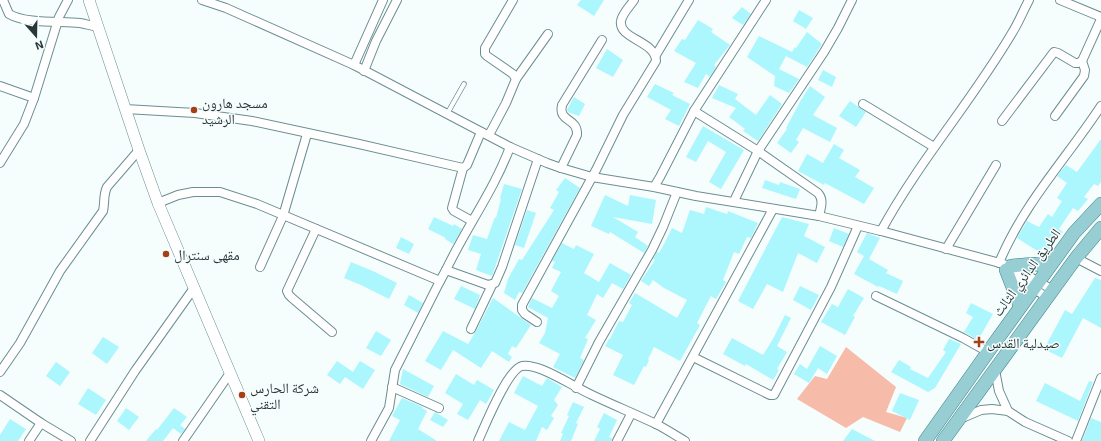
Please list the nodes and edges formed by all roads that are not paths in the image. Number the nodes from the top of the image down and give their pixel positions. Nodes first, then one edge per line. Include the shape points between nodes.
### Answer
1 (3, 0) edge
2 (68, 0) edge
3 (89, 0) edge
4 (202, 0) edge
5 (383, 0) edge
6 (397, 0) edge
7 (513, 0) edge
8 (634, 0) edge
9 (689, 0) edge
10 (766, 0) edge
11 (852, 0) edge
12 (1029, 0) edge
13 (1060, 0) edge
14 (1101, 18) edge
15 (57, 23) junction
16 (98, 27) junction
17 (548, 34) dead end
18 (602, 40) dead end
19 (656, 55) junction
20 (1082, 61) junction
21 (354, 66) junction
22 (364, 71) junction
23 (516, 80) junction
24 (464, 84) dead end
25 (0, 86) edge
26 (34, 98) junction
27 (862, 104) dead end
28 (1101, 106) edge
29 (125, 109) junction
30 (694, 110) junction
31 (447, 114) junction
32 (1055, 116) dead end
33 (1002, 121) dead end
34 (485, 133) junction
35 (307, 134) junction
36 (510, 147) junction
37 (934, 147) junction
38 (139, 150) junction
39 (758, 151) junction
40 (538, 159) junction
41 (0, 163) edge
42 (996, 165) dead end
43 (463, 168) junction
44 (561, 168) junction
45 (592, 176) junction
46 (654, 187) junction
47 (677, 192) junction
48 (734, 202) junction
49 (158, 203) junction
50 (1101, 204) edge
51 (773, 208) junction
52 (284, 216) junction
53 (819, 216) junction
54 (472, 221) junction
55 (858, 226) junction
56 (1101, 228) edge
57 (316, 229) junction
58 (881, 230) junction
59 (946, 249) junction
60 (1076, 258) junction
61 (1006, 266) junction
62 (1050, 266) junction
63 (260, 267) dead end
64 (446, 270) junction
65 (1101, 271) edge
66 (440, 281) junction
67 (492, 285) junction
68 (1036, 285) junction
69 (194, 288) junction
70 (1051, 294) junction
71 (876, 296) dead end
72 (1020, 306) junction
73 (537, 322) dead end
74 (471, 329) dead end
75 (332, 332) dead end
76 (988, 352) junction
77 (693, 357) junction
78 (995, 370) junction
79 (0, 372) edge
80 (230, 373) junction
81 (1101, 378) edge
82 (392, 387) junction
83 (576, 388) junction
84 (0, 395) edge
85 (438, 408) dead end
86 (1008, 411) junction
87 (631, 414) junction
88 (959, 420) junction
89 (41, 423) junction
90 (656, 424) junction
91 (29, 441) edge
92 (71, 441) edge
93 (90, 441) edge
94 (183, 441) edge
95 (259, 441) edge
96 (371, 441) edge
97 (478, 441) edge
98 (617, 441) edge
99 (685, 441) edge
100 (925, 441) edge
101 (943, 441) edge
102 (1068, 441) edge
103 (1076, 441) edge

1 - 15 street via 9,14 13,16
2 - 15 street
3 - 16 main road
4 - 21 street via 226,8
5 - 21 street
6 - 22 street
7 - 23 street via 485,51 487,56 513,74
8 - 19 street via 621,19 621,26 627,34
9 - 19 street
10 - 30 street
11 - 39 street via 824,52
12 - 37 street via 1013,32 984,77
13 - 14 street
14 - 20 street
15 - 16 street via 79,23
15 - 26 street
16 - 29 main road
17 - 23 street
18 - 44 street via 562,105 562,112 577,128 577,135
19 - 45 street via 656,61 623,116
20 - 32 street via 1084,76
20 - 33 street via 1076,63 1054,52
21 - 22 street
22 - 31 street
23 - 34 street via 506,103
24 - 31 lane
25 - 26 street
26 - 41 street via 24,124
27 - 37 street
28 - 61 street via 1025,212 1004,251
29 - 35 street via 202,114 252,121
29 - 38 main road
30 - 39 street
30 - 46 street
31 - 34 street
34 - 36 street
34 - 43 street
35 - 43 street
35 - 52 street
36 - 40 street
36 - 54 street
37 - 58 street
38 - 49 main road
38 - 79 street via 106,187 103,211 60,271 20,343
39 - 48 street
39 - 53 street via 818,193 822,202
40 - 44 street
40 - 67 street via 498,280
42 - 59 street
43 - 54 street via 452,208
44 - 45 street
45 - 46 street
45 - 73 street via 522,305 522,310
46 - 47 street
47 - 48 street
47 - 83 street via 652,250 599,342
48 - 51 street
49 - 52 street via 193,192 220,192
49 - 69 main road
50 - 62 main road, الطريق الدائري الثالث via 1074,233
51 - 53 street
51 - 77 street
52 - 57 street
52 - 63 street
53 - 55 street
54 - 64 street
55 - 58 street
55 - 77 street via 831,287 774,395
56 - 60 main road
57 - 66 street
57 - 75 street via 287,291 288,295
58 - 59 street
59 - 61 street
60 - 65 street
60 - 70 main road
61 - 62 main road
61 - 68 street
61 - 72 main road
62 - 68 main road, الطريق الدائري الثالث
64 - 66 street
64 - 67 street
66 - 82 street via 394,370
67 - 74 street
68 - 70 street
68 - 72 main road, الطريق الدائري الثالث
69 - 80 main road
69 - 93 street via 135,370
70 - 78 main road
71 - 76 street
72 - 76 main road, الطريق الدائري الثالث
76 - 100 main road, الطريق الدائري الثالث
77 - 90 street
78 - 86 street via 999,391
78 - 88 main road
80 - 94 street
80 - 95 main road
81 - 103 street
82 - 85 street
82 - 96 street via 389,408
83 - 87 street
83 - 97 street via 542,370 522,366 510,376
84 - 89 street
86 - 88 street via 987,409
86 - 102 street via 1025,422
87 - 90 street
87 - 98 street
88 - 101 main road
89 - 91 street
89 - 92 street
90 - 99 street

